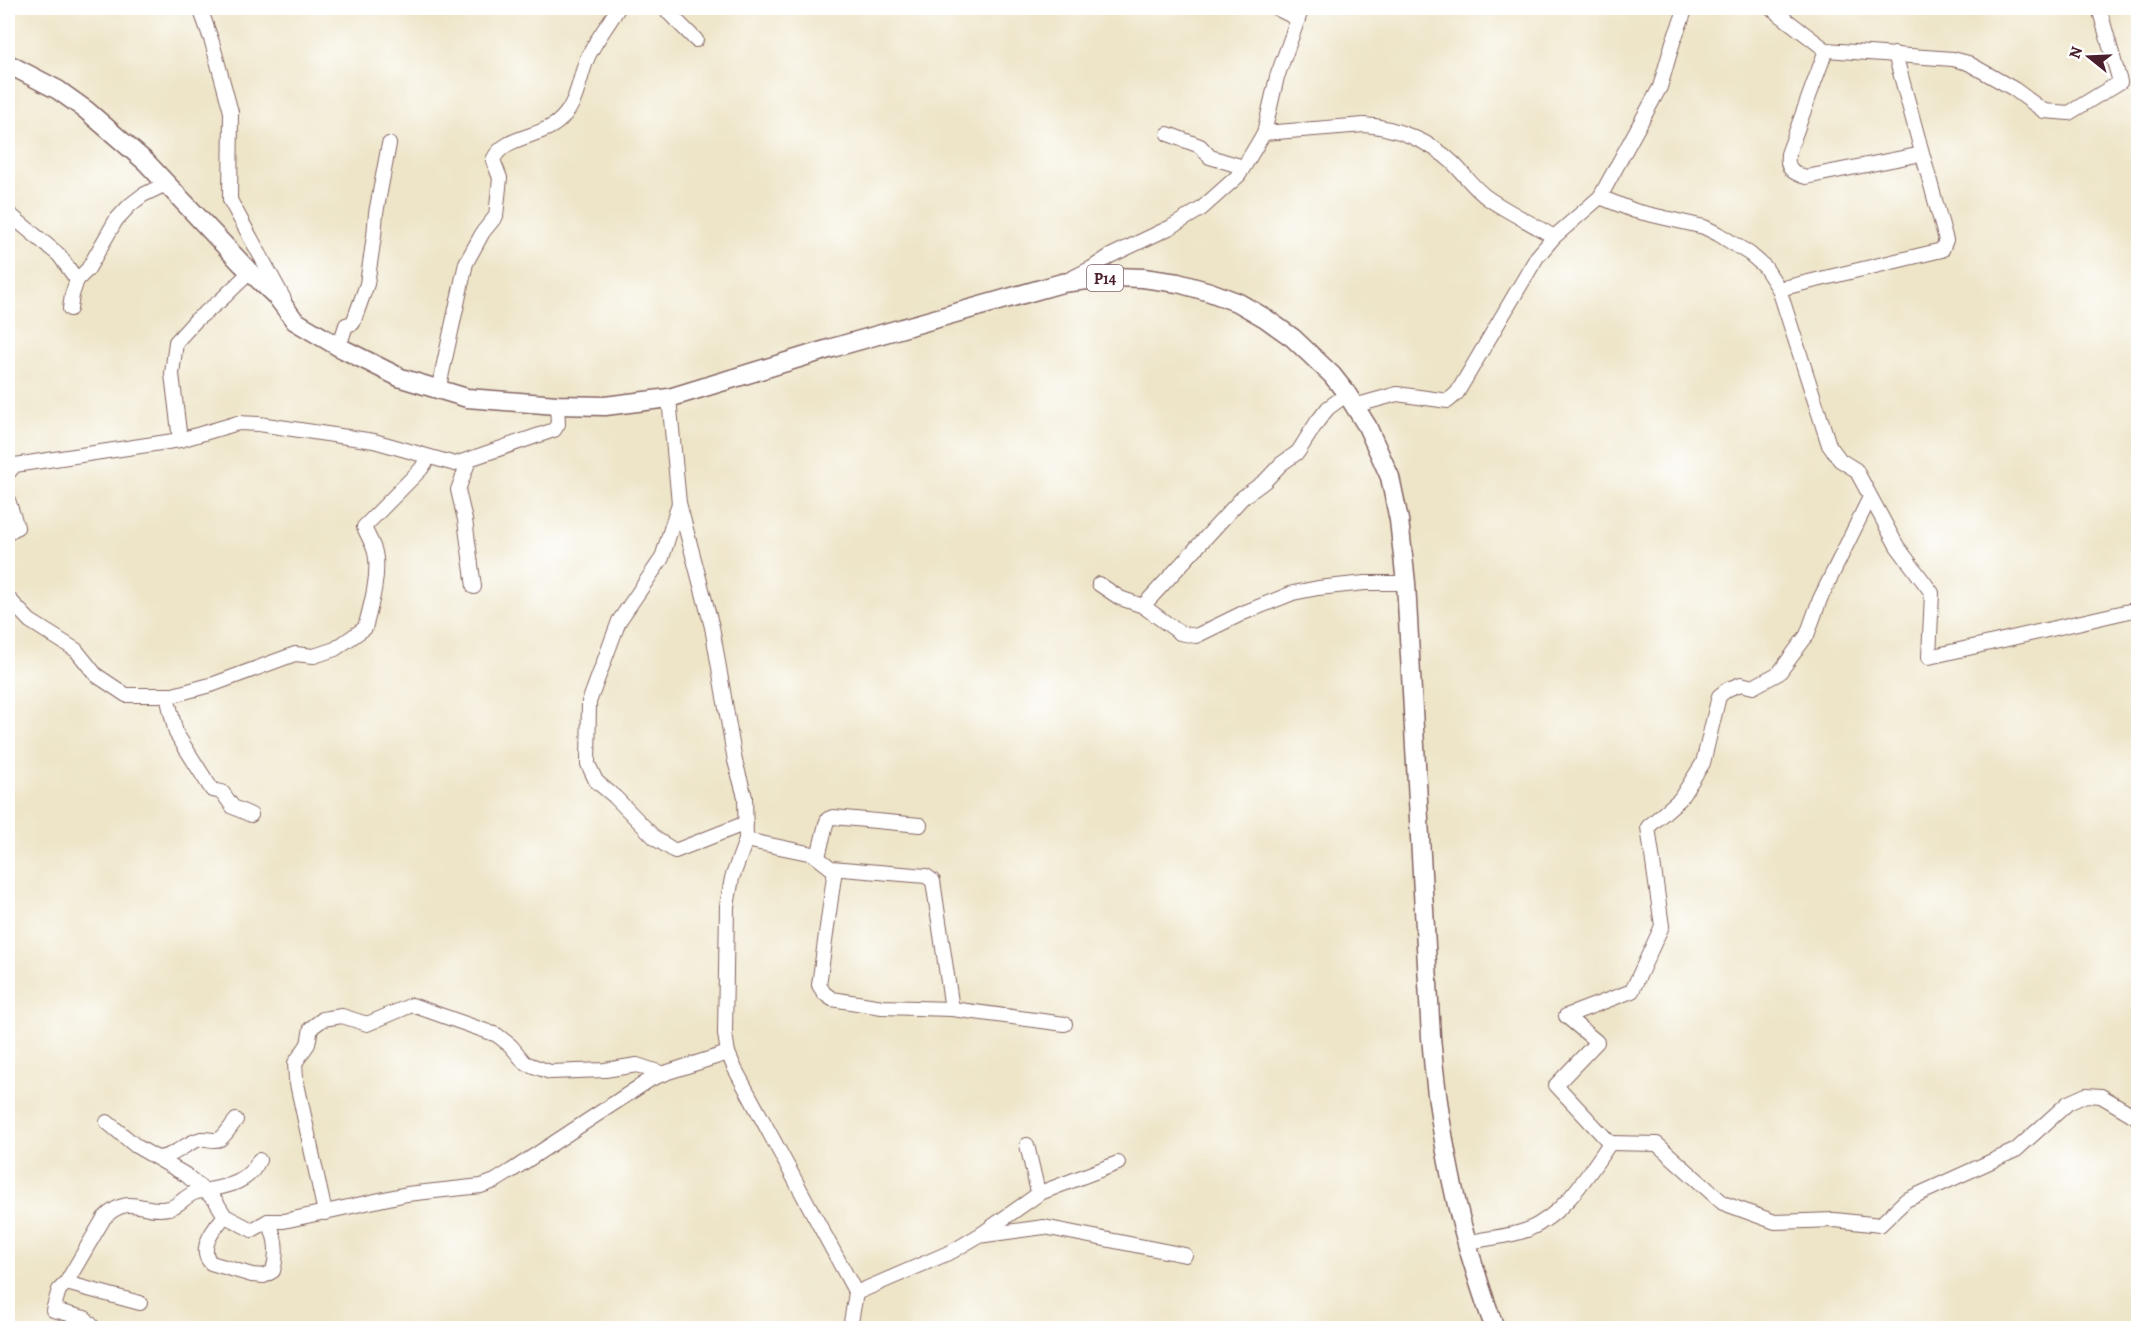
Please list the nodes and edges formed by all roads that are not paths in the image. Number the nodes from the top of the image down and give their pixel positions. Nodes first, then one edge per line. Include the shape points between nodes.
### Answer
1 (200, 8) edge
2 (618, 8) edge
3 (664, 8) edge
4 (1276, 8) edge
5 (1686, 8) edge
6 (1771, 8) edge
7 (2099, 8) edge
8 (1300, 13) edge
9 (696, 40) dead end
10 (1826, 50) junction
11 (1895, 54) junction
12 (8, 64) edge
13 (1264, 133) junction
14 (1168, 134) dead end
15 (389, 144) dead end
16 (1922, 154) junction
17 (1244, 166) junction
18 (166, 184) junction
19 (1600, 197) junction
20 (8, 213) edge
21 (1554, 237) junction
22 (250, 272) junction
23 (77, 280) junction
24 (1062, 283) junction
25 (1779, 289) junction
26 (70, 309) dead end
27 (295, 321) junction
28 (339, 347) junction
29 (438, 391) junction
30 (669, 398) junction
31 (1351, 400) junction
32 (557, 405) junction
33 (180, 440) junction
34 (429, 457) junction
35 (469, 460) junction
36 (8, 473) edge
37 (1870, 497) junction
38 (8, 500) edge
39 (679, 503) junction
40 (8, 533) edge
41 (1406, 583) junction
42 (1100, 584) dead end
43 (474, 587) dead end
44 (8, 598) edge
45 (1143, 606) junction
46 (2139, 609) edge
47 (167, 696) junction
48 (250, 815) dead end
49 (746, 823) junction
50 (921, 825) dead end
51 (746, 840) junction
52 (818, 857) junction
53 (834, 868) junction
54 (952, 1009) junction
55 (1065, 1024) dead end
56 (728, 1053) junction
57 (664, 1074) junction
58 (2139, 1118) edge
59 (236, 1120) dead end
60 (107, 1122) dead end
61 (1610, 1143) junction
62 (1027, 1145) dead end
63 (157, 1158) junction
64 (259, 1160) dead end
65 (1118, 1163) dead end
66 (205, 1192) junction
67 (1040, 1193) junction
68 (325, 1213) junction
69 (225, 1216) junction
70 (268, 1221) junction
71 (978, 1236) junction
72 (1467, 1243) junction
73 (1185, 1255) dead end
74 (66, 1283) junction
75 (856, 1293) junction
76 (140, 1303) dead end
77 (96, 1327) edge
78 (853, 1327) edge
79 (1495, 1329) edge

1 - 27 street via 231,112 230,200
2 - 29 street via 588,57 574,103 558,122 496,153 494,160 500,178 496,216 466,262
3 - 9 street
4 - 8 street
5 - 19 street via 1660,87
6 - 10 street
7 - 11 street via 2120,82 2069,113 2043,111 1968,63
8 - 13 street via 1277,77
10 - 11 street
10 - 16 street via 1788,154 1789,168 1806,177
11 - 16 street
12 - 18 main road, P14 via 87,110
13 - 17 street
13 - 21 street via 1364,125 1395,130 1439,152 1488,199
14 - 17 street via 1200,146 1210,157
15 - 28 street via 367,284 353,323 346,326
16 - 25 street via 1946,240 1942,250
17 - 24 street via 1202,209
18 - 22 main road, P14
18 - 23 street via 130,205
19 - 21 street
19 - 25 street via 1635,211 1690,222 1718,234 1765,267
20 - 23 street via 59,255
21 - 31 street via 1528,269 1452,398 1442,401 1397,394
22 - 27 main road, P14
22 - 33 street via 176,342 172,374
23 - 26 street
24 - 30 main road, P14
24 - 31 main road, P14 via 1143,278 1178,283 1220,296 1257,313 1293,338 1332,375
25 - 37 street via 1829,445 1840,460 1856,470
27 - 28 main road, P14
28 - 29 main road, P14 via 401,378
29 - 32 main road, P14 via 467,398
30 - 32 main road, P14 via 605,406
30 - 39 street
31 - 41 main road, P14 via 1377,446 1392,484
31 - 45 street via 1328,408 1298,452 1242,498
32 - 35 street via 558,424 554,430
33 - 34 street via 238,423 259,424 374,441
33 - 36 street via 15,465
34 - 35 street via 455,464
34 - 47 street via 364,527 375,551 372,600 365,628 335,649 314,656 296,654
35 - 43 street via 458,490
37 - 46 street via 1897,546 1932,593 1929,657
37 - 61 street via 1820,599 1807,635 1779,673 1753,687 1741,684 1719,696 1703,762 1680,799 1648,827 1662,926 1632,992 1566,1016 1597,1042 1556,1085
38 - 40 street via 17,527
39 - 49 street via 712,627 745,797
39 - 49 street via 662,558 619,621 589,702 588,764 596,781 656,839 675,851
41 - 45 street via 1365,583 1293,593 1196,636 1180,633
41 - 72 main road, P14 via 1437,1102 1451,1183
42 - 45 street via 1120,598
44 - 47 street via 30,621 76,650 96,675 126,694
47 - 48 street via 176,733 199,772 212,790 222,792 233,807
49 - 51 street
50 - 52 street via 833,817 826,824
51 - 52 street
51 - 56 street via 727,906
52 - 53 street
53 - 54 street via 933,881
53 - 54 street via 819,985 824,993 832,999 882,1007
54 - 55 street
56 - 57 street
56 - 75 street
57 - 68 street via 495,1181 407,1194
57 - 68 street via 637,1065 550,1072 525,1063 497,1035 412,1005 367,1024 342,1016 323,1018 311,1028 308,1044 295,1063
58 - 61 street via 2101,1096 2086,1095 2068,1103 2016,1150 1906,1200 1880,1225 1835,1220 1775,1222 1723,1203 1657,1144
59 - 63 street via 221,1138 205,1138 169,1158
60 - 63 street
61 - 72 street via 1554,1214 1526,1230
62 - 67 street
63 - 66 street
64 - 66 street via 245,1179
65 - 67 street
66 - 69 street
66 - 74 street via 196,1192 170,1208 135,1204 111,1211 91,1237
67 - 71 street
68 - 70 street
69 - 70 street via 252,1230
69 - 70 street via 210,1236 207,1259 252,1275 264,1276 273,1271 277,1258
71 - 73 street via 1044,1227
71 - 75 street via 954,1251
72 - 79 main road, P14
74 - 76 street
74 - 77 street via 59,1290 53,1310 85,1318
75 - 78 street

